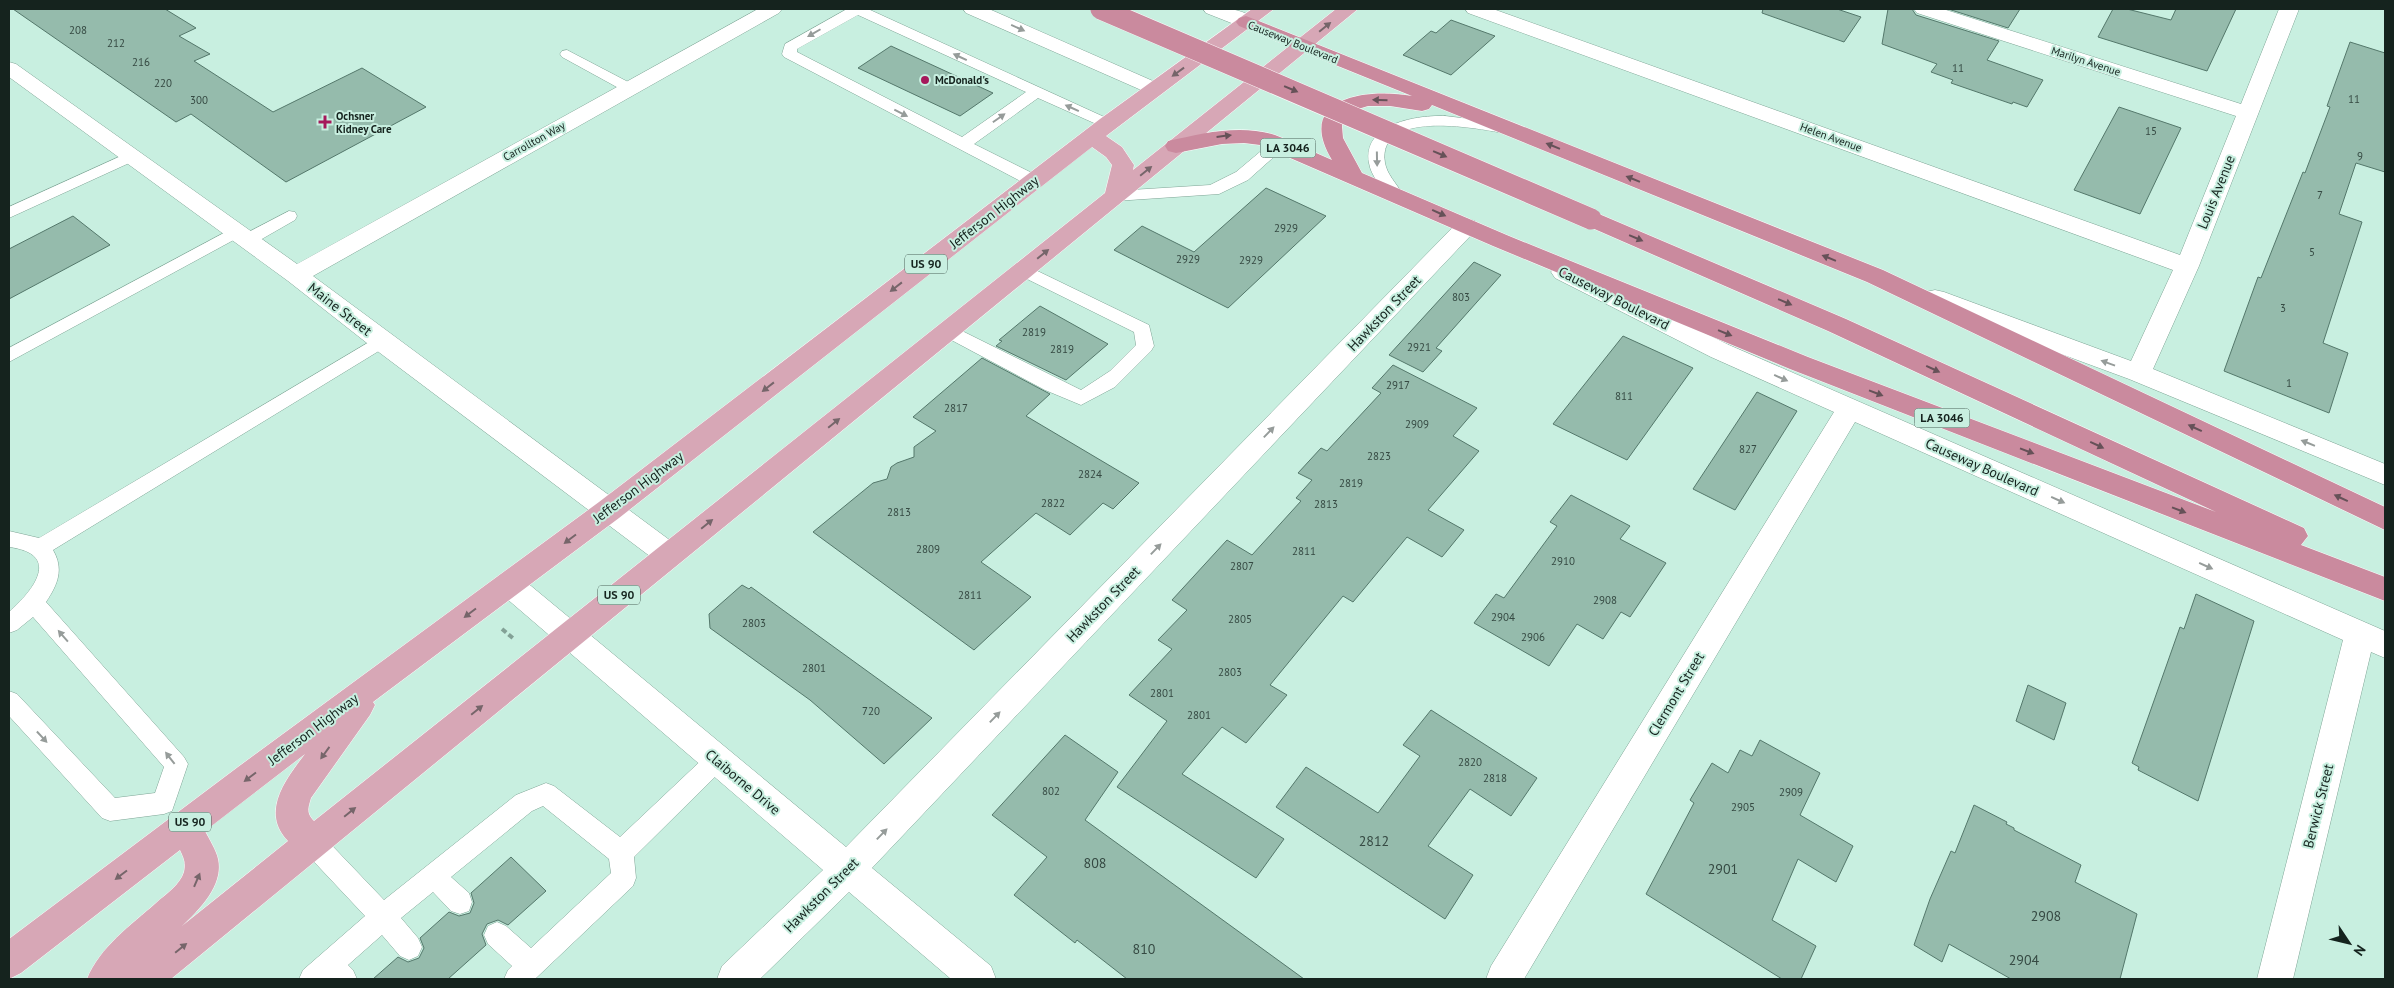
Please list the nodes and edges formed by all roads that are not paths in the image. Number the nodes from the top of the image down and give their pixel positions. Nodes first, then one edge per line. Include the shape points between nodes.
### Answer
1 (772, 9) edge
2 (857, 9) edge
3 (974, 9) edge
4 (1101, 9) edge
5 (1214, 9) edge
6 (1348, 9) edge
7 (1476, 9) edge
8 (1924, 9) edge
9 (2289, 9) edge
10 (1255, 16) edge
11 (1302, 46) junction
12 (567, 54) dead end
13 (9, 68) edge
14 (630, 88) junction
15 (1155, 89) junction
16 (1036, 92) junction
17 (2248, 113) junction
18 (1479, 117) junction
19 (1509, 129) junction
20 (1100, 131) junction
21 (962, 144) junction
22 (1279, 144) junction
23 (1176, 146) junction
24 (132, 156) junction
25 (1354, 177) junction
26 (1034, 181) junction
27 (1394, 193) junction
28 (1115, 196) junction
29 (9, 212) edge
30 (289, 216) dead end
31 (1467, 226) junction
32 (241, 236) junction
33 (1502, 241) junction
34 (2187, 266) junction
35 (1023, 270) junction
36 (296, 275) junction
37 (1874, 276) junction
38 (948, 331) junction
39 (381, 341) junction
40 (9, 356) edge
41 (2138, 373) junction
42 (1851, 409) junction
43 (2385, 475) edge
44 (609, 510) junction
45 (2385, 519) edge
46 (9, 539) edge
47 (41, 547) junction
48 (669, 555) junction
49 (2385, 578) edge
50 (509, 584) junction
51 (2385, 589) edge
52 (33, 602) junction
53 (9, 624) edge
54 (570, 635) junction
55 (2373, 639) edge
56 (373, 685) junction
57 (9, 701) edge
58 (717, 760) junction
59 (174, 815) junction
60 (312, 842) junction
61 (621, 853) junction
62 (848, 869) junction
63 (433, 876) junction
64 (460, 902) dead end
65 (383, 917) junction
66 (497, 935) dead end
67 (409, 947) dead end
68 (9, 961) edge
69 (524, 972) edge
70 (328, 974) edge
71 (105, 979) edge
72 (143, 979) edge
73 (735, 979) edge
74 (978, 979) edge
75 (1504, 979) edge
76 (2276, 979) edge

1 - 14 street, Carrollton Way
16 -> 2 lane
2 -> 21 lane via 790,47 788,54
3 -> 15 street
4 -> 49 highway, bridge via 1837,325
5 - 10 street, Causeway Boulevard
11 -> 6 main road, US 90
7 - 34 street, Helen Avenue
8 - 17 street, Marilyn Avenue
9 - 17 street, Louis Avenue
10 - 11 highway, Causeway Boulevard
10 -> 15 main road, Jefferson Highway / US 90
11 - 18 highway, Causeway Boulevard
11 - 23 main road, US 90
12 - 14 lane
13 - 24 street, Maine Street
14 - 36 street, Carrollton Way
15 - 20 main road, Jefferson Highway / US 90
20 -> 16 lane
21 -> 16 lane
17 - 34 street, Louis Avenue
18 - 19 highway, Causeway Boulevard
18 -> 25 highway via 1409,102 1356,101 1337,114 1330,129 1334,145
19 -> 27 lane via 1466,121 1437,120 1397,129 1378,146 1375,155 1382,179
37 -> 19 highway, Causeway Boulevard
20 - 26 main road, Jefferson Highway / US 90
20 - 28 main road via 1123,165
21 - 26 lane
23 -> 22 highway, LA 3046 via 1240,135
22 - 25 highway, LA 3046
22 - 28 lane via 1242,176 1213,190
28 -> 23 main road, US 90
24 - 29 lane
24 - 32 street, Maine Street
25 - 27 highway, LA 3046
26 -> 44 main road, Jefferson Highway / US 90
27 -> 31 highway, LA 3046
35 -> 28 main road, US 90
30 - 32 lane
31 - 33 highway, LA 3046
62 -> 31 street, Hawkston Street
32 - 36 street, Maine Street
32 - 40 lane
33 -> 42 street, Causeway Boulevard via 1720,351
33 -> 51 highway, LA 3046 via 1799,363
34 - 41 street, Louis Avenue
35 - 38 main road, US 90
35 - 38 lane via 1143,329 1145,346 1102,388 1081,398
36 - 39 street, Maine Street
41 -> 37 street, Causeway Boulevard
45 -> 37 highway, Causeway Boulevard
48 -> 38 main road, US 90
39 - 44 street, Maine Street
39 - 47 lane
43 -> 41 street, Causeway Boulevard
42 -> 55 street, Causeway Boulevard
42 - 75 street, Clermont Street
44 - 48 street, Maine Street
44 -> 50 main road, Jefferson Highway / US 90
46 - 47 lane via 25,540
47 - 52 lane via 49,559 50,573
48 - 54 main road, US 90
50 - 54 street, Claiborne Drive
50 -> 56 main road, Jefferson Highway / US 90
52 - 53 lane
59 -> 52 lane via 176,764
54 - 58 street, Claiborne Drive
60 -> 54 main road, US 90
55 - 76 street, Berwick Street
56 -> 59 main road, Jefferson Highway / US 90
56 -> 60 main road via 297,791 291,809 294,824
57 -> 59 lane via 110,810
58 - 61 lane
58 - 62 street, Claiborne Drive
59 -> 68 main road, Jefferson Highway / US 90
71 -> 59 main road via 124,954 188,897 200,878 202,860
60 - 65 lane
72 -> 60 main road, US 90
61 - 63 lane via 546,794 524,803
61 - 69 lane via 624,878
62 - 73 street, Hawkston Street
62 - 74 street, Claiborne Drive
63 - 64 lane
63 - 65 lane
65 - 67 lane
65 - 70 lane
66 - 69 lane

